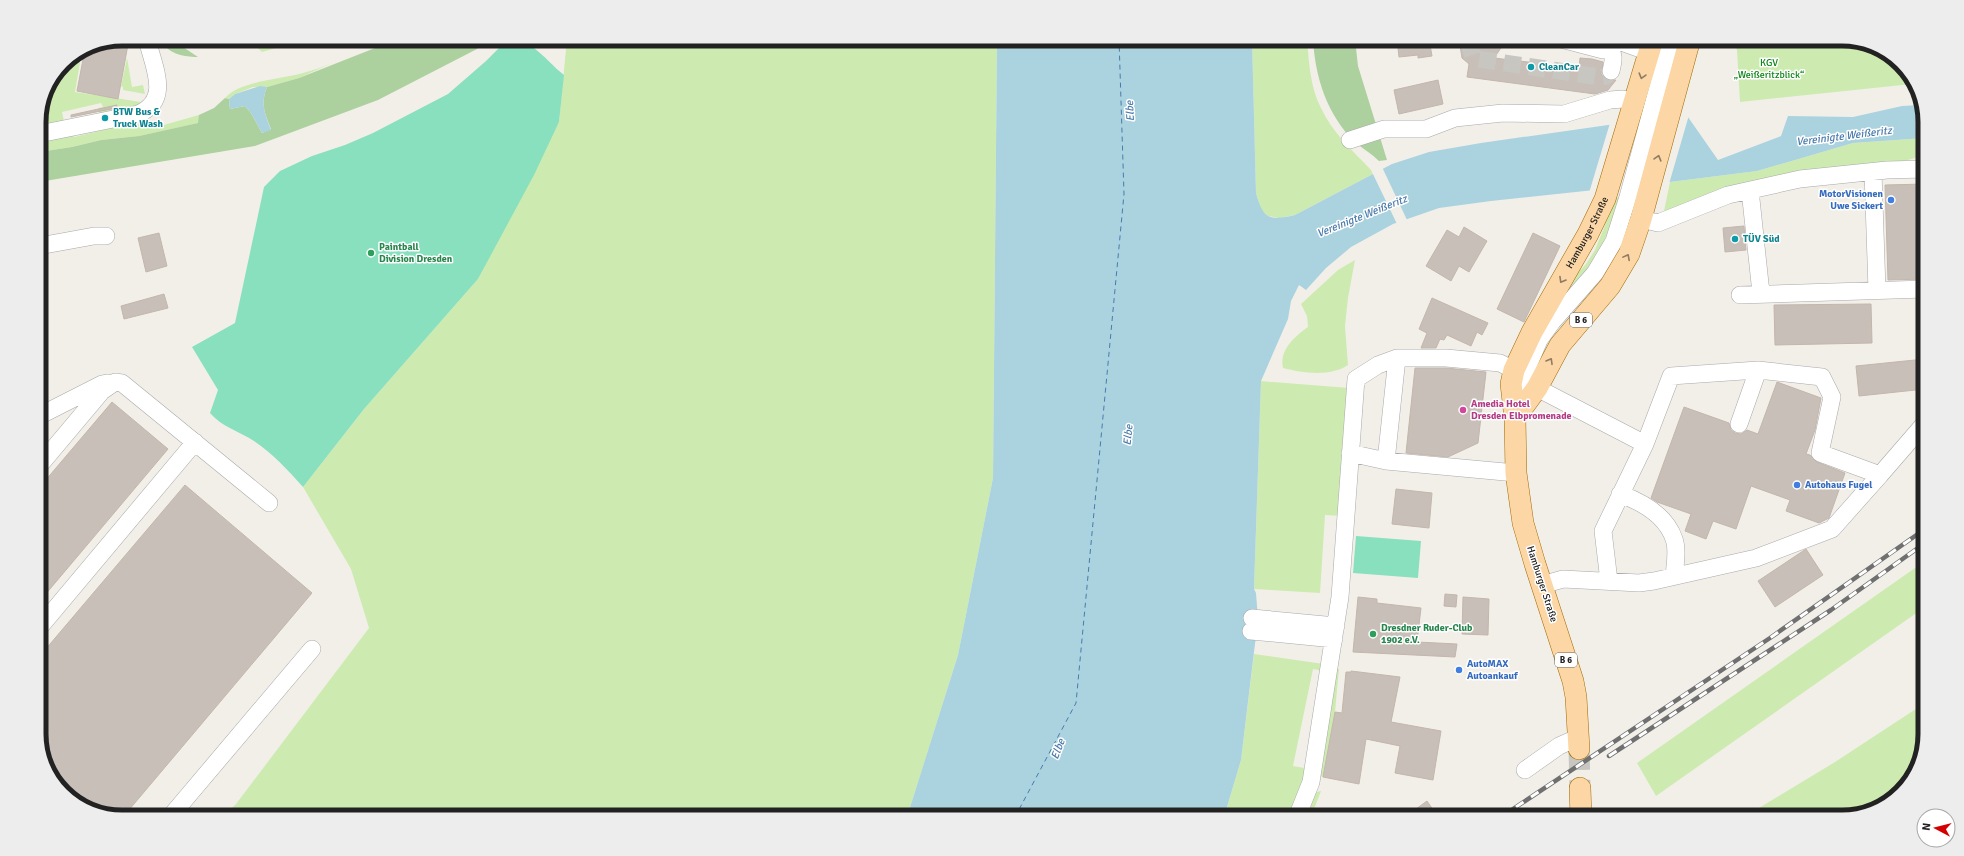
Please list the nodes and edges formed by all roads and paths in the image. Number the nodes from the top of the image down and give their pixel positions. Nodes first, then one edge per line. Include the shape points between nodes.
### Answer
1 (149, 46) edge
2 (1587, 46) edge
3 (1608, 46) edge
4 (1612, 46) edge
5 (1651, 46) edge
6 (1668, 46) edge
7 (1688, 46) edge
8 (1611, 71) dead end
9 (1639, 110) junction
10 (46, 133) edge
11 (1350, 140) dead end
12 (1918, 161) edge
13 (1918, 169) edge
14 (1891, 170) junction
15 (1873, 172) junction
16 (1750, 190) junction
17 (1638, 196) junction
18 (1641, 219) junction
19 (106, 236) dead end
20 (46, 245) edge
21 (1918, 289) edge
22 (1877, 290) junction
23 (1760, 294) junction
24 (1740, 295) dead end
25 (1397, 358) junction
26 (1514, 370) junction
27 (1758, 370) junction
28 (115, 382) junction
29 (1536, 388) junction
30 (46, 412) edge
31 (1515, 418) junction
32 (1739, 424) dead end
33 (1918, 431) edge
34 (195, 442) junction
35 (1645, 444) junction
36 (1350, 453) junction
37 (46, 458) edge
38 (1386, 461) junction
39 (1516, 473) junction
40 (1880, 475) junction
41 (1620, 494) junction
42 (269, 503) dead end
43 (1674, 576) junction
44 (1609, 581) junction
45 (1542, 585) junction
46 (46, 620) edge
47 (1251, 625) dead end
48 (1335, 633) junction
49 (312, 649) dead end
50 (1579, 743) joint
51 (1525, 770) dead end
52 (1580, 788) tunnel mouth
53 (176, 810) edge
54 (1300, 810) edge
55 (1581, 810) edge

1 - 10 lane via 159,90 155,102 148,110
2 - 3 lane via 1603,50
4 - 8 lane via 1614,58
5 -> 9 main road, Hamburger Straße / B 6
6 - 9 lane
17 -> 7 main road, B 6 via 1671,110
9 - 11 lane via 1622,99 1610,100 1564,114 1503,113 1455,118 1426,129 1384,129
9 - 17 lane
9 -> 26 main road, Hamburger Straße / B 6 via 1605,199
12 - 14 lane
13 - 14 lane
14 - 15 lane
15 - 16 lane via 1800,180
15 - 22 lane
16 - 18 lane via 1728,195 1658,223
16 - 23 lane
17 - 18 main road, B 6
17 - 31 lane via 1606,257 1539,340 1526,371
29 -> 18 main road, B 6 via 1560,345 1610,286 1629,254
19 - 20 lane
21 - 22 lane
22 - 23 lane
23 - 24 lane
25 - 26 lane via 1446,358 1500,363
25 - 36 lane via 1378,365 1356,379
25 - 38 lane
26 - 31 main road, Hamburger Straße / B 6 via 1511,384
27 - 32 lane
27 - 35 lane via 1671,376
27 - 40 lane via 1822,377 1832,397 1820,453
28 - 30 lane via 102,384
28 - 34 lane via 127,386
28 - 37 lane via 102,391
29 - 31 main road, B 6
29 - 35 lane
31 - 39 main road, Hamburger Straße / B 6
33 - 40 lane
34 - 42 lane
34 - 46 lane
35 - 41 lane
36 - 38 lane
36 - 48 lane
38 - 39 lane
39 - 45 main road, Hamburger Straße / B 6 via 1524,523
40 - 43 lane via 1832,529 1756,558
41 - 43 lane via 1640,501 1662,518 1674,539
41 - 44 lane via 1603,531
43 - 44 lane via 1639,583
44 - 45 lane via 1563,579
45 - 50 main road, Hamburger Straße / B 6 via 1573,681
47 - 48 lane
48 - 54 lane via 1311,782
49 - 53 lane
50 - 51 lane via 1559,746
52 - 55 main road

